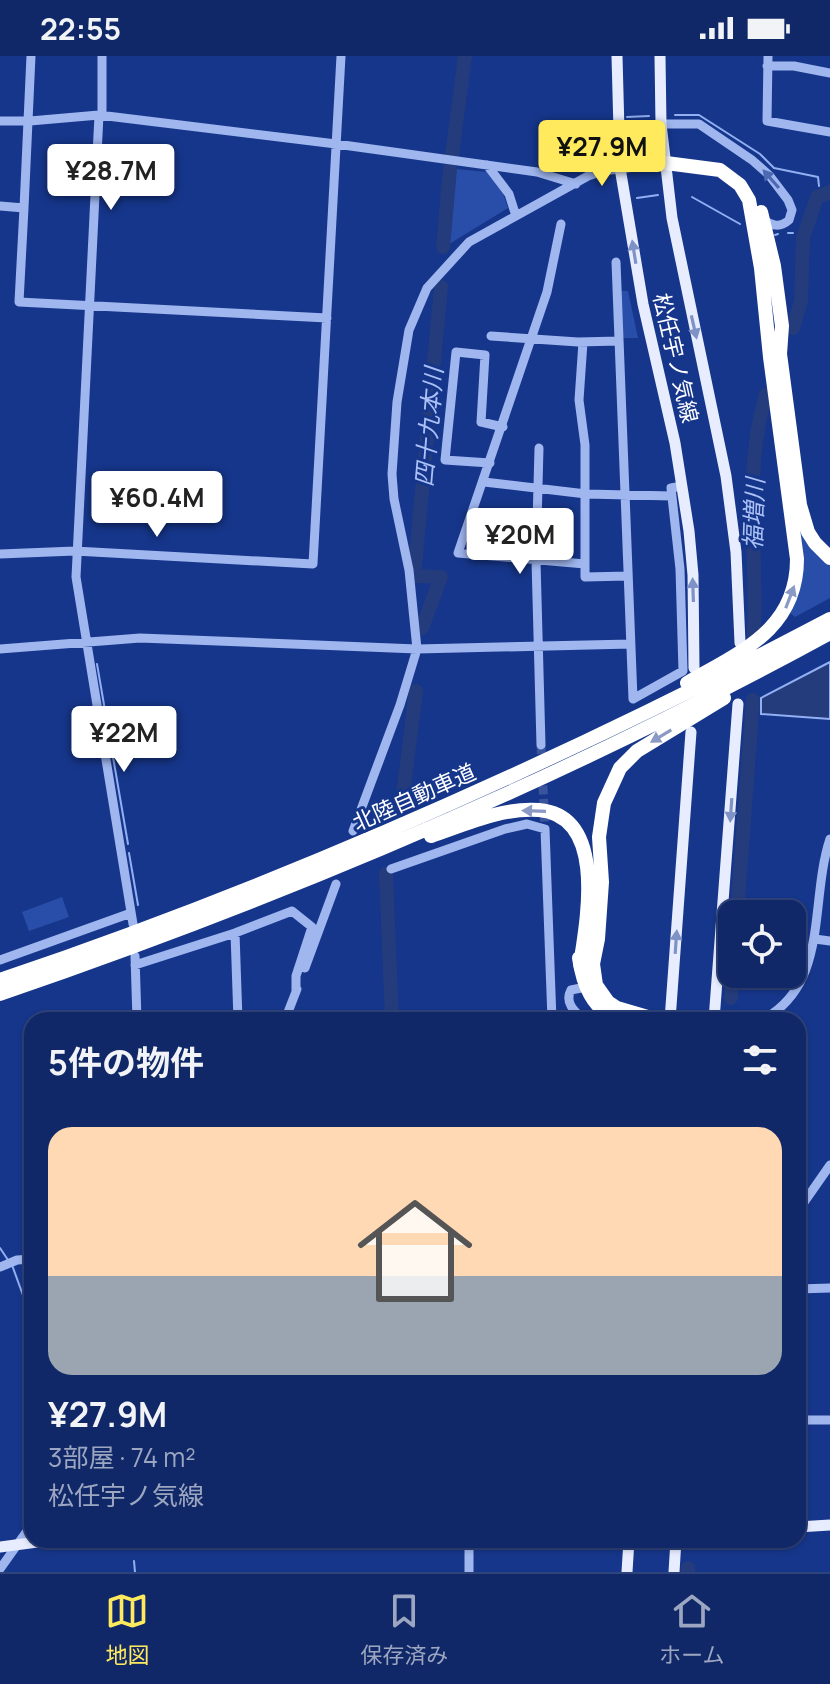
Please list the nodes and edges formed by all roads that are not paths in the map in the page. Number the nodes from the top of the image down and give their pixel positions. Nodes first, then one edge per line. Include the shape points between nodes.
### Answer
1 (31, 56) edge
2 (102, 56) edge
3 (341, 56) edge
4 (617, 56) edge
5 (660, 56) edge
6 (768, 61) edge
7 (830, 73) edge
8 (100, 115) junction
9 (0, 121) edge
10 (30, 121) junction
11 (661, 124) junction
12 (830, 132) edge
13 (336, 144) junction
14 (666, 163) junction
15 (487, 165) junction
16 (620, 168) junction
17 (576, 184) junction
18 (0, 206) edge
19 (24, 208) junction
20 (516, 216) junction
21 (762, 219) junction
22 (561, 224) dead end
23 (761, 242) junction
24 (616, 262) dead end
25 (89, 307) junction
26 (327, 318) junction
27 (491, 336) dead end
28 (532, 339) junction
29 (619, 341) junction
30 (583, 342) junction
31 (775, 355) junction
32 (503, 427) junction
33 (539, 448) dead end
34 (490, 463) junction
35 (484, 482) junction
36 (682, 486) junction
37 (538, 488) junction
38 (586, 494) junction
39 (625, 496) junction
40 (672, 496) junction
41 (75, 551) junction
42 (0, 554) edge
43 (830, 558) edge
44 (536, 561) junction
45 (585, 564) junction
46 (628, 576) junction
47 (830, 619) edge
48 (826, 635) edge
49 (86, 641) junction
50 (740, 643) dead end
51 (631, 644) junction
52 (537, 648) junction
53 (0, 649) edge
54 (417, 649) junction
55 (694, 668) dead end
56 (738, 704) dead end
57 (691, 732) dead end
58 (541, 745) tunnel mouth
59 (569, 751) junction
60 (353, 831) dead end
61 (830, 839) edge
62 (592, 858) junction
63 (391, 869) dead end
64 (336, 884) dead end
65 (284, 889) junction
66 (131, 913) junction
67 (133, 924) dead end
68 (235, 933) junction
69 (815, 939) junction
70 (830, 941) edge
71 (0, 960) edge
72 (587, 964) junction
73 (0, 980) edge
74 (586, 987) junction
75 (296, 992) junction
76 (0, 994) edge
77 (137, 1012) edge
78 (238, 1012) edge
79 (288, 1012) edge
80 (552, 1012) edge
81 (576, 1012) edge
82 (606, 1012) edge
83 (625, 1012) edge
84 (671, 1012) edge
85 (715, 1012) edge
86 (776, 1012) edge
87 (830, 1165) edge
88 (806, 1200) edge
89 (830, 1288) edge
90 (806, 1289) edge
91 (806, 1420) edge
92 (830, 1420) edge
93 (830, 1525) edge
94 (806, 1526) edge
95 (24, 1536) edge
96 (0, 1539) edge
97 (19, 1543) junction
98 (24, 1543) edge
99 (0, 1547) edge
100 (469, 1548) edge
101 (628, 1548) edge
102 (676, 1548) edge
103 (0, 1569) edge
104 (469, 1572) edge
105 (627, 1572) edge
106 (674, 1572) edge

1 - 10 street
2 - 8 street
3 - 13 street
4 - 16 main road, 松任宇ノ気線
5 - 11 main road, 松任宇ノ気線
6 - 7 street
6 - 12 street via 767,121
8 - 10 street
8 - 13 street
8 - 25 street
9 - 10 street
10 - 19 street
11 - 14 main road, 松任宇ノ気線
21 -> 11 street via 781,225 792,210 761,167 699,124
13 - 15 street
13 - 26 street
14 - 16 street
14 - 21 highway via 677,156 696,156 733,166 749,180
14 - 23 highway via 711,167 735,179 749,200
14 -> 50 main road, 松任宇ノ気線 via 675,238 726,476
15 - 17 street
15 - 20 street via 509,194
16 - 17 street
36 -> 16 main road, 松任宇ノ気線
17 - 20 street
18 - 19 street
19 - 25 street via 19,302
20 - 54 street via 451,258 427,288 409,330 392,474
21 - 23 highway
22 - 28 street
23 - 31 highway
24 - 29 street
25 - 26 street
25 - 41 street
26 - 41 street via 313,564
27 - 28 street
28 - 30 street
28 - 32 street
29 - 30 street
29 - 39 street
30 - 38 street via 579,400
31 - 43 highway via 800,505 808,532
59 -> 31 highway via 746,648 786,609 795,587 797,559
32 - 34 street
32 - 34 street via 481,422 485,355 456,352 445,460
33 - 37 street
34 - 35 street
35 - 37 street
35 - 44 street via 458,553
36 - 40 street via 671,488
55 -> 36 main road, 松任宇ノ気線 via 693,575
37 - 38 street
37 - 44 street
38 - 39 street
38 - 45 street
39 - 40 street
39 - 46 street
40 - 51 street via 683,671 633,699
41 - 42 street
41 - 49 street
44 - 45 street
44 - 52 street
45 - 46 street via 585,577
46 - 51 street
47 - 59 highway, 北陸自動車道
48 -> 62 highway via 628,759 604,803
48 - 65 highway, 北陸自動車道 via 568,765
49 - 53 street
49 - 54 street via 140,638
49 - 66 street
51 - 52 street
52 - 54 street
52 - 58 street
54 - 60 street
56 -> 85 main road
84 -> 57 main road
59 - 73 highway, 北陸自動車道 via 280,878
61 - 69 street
62 -> 65 highway via 567,822 550,812 519,811 427,837
62 - 72 highway via 602,882 598,939
62 - 72 highway via 581,879 576,938
63 - 80 street via 505,829 527,824 545,829
64 - 75 street
65 - 76 highway, 北陸自動車道
66 - 67 street
66 - 71 street
68 - 75 street via 292,911 312,927
68 - 77 street via 135,961
68 - 78 street
69 - 70 street
69 - 86 street via 798,989
72 - 74 highway
72 - 83 highway via 608,1002
74 - 81 street via 571,990 568,1000
74 - 82 highway
75 - 79 street
87 - 88 street
89 - 90 street
91 - 92 street
93 - 94 main road
95 - 97 street
96 - 97 main road
97 - 98 main road
97 - 99 main road
97 - 103 street
100 - 104 street
101 - 105 main road
102 - 106 main road

